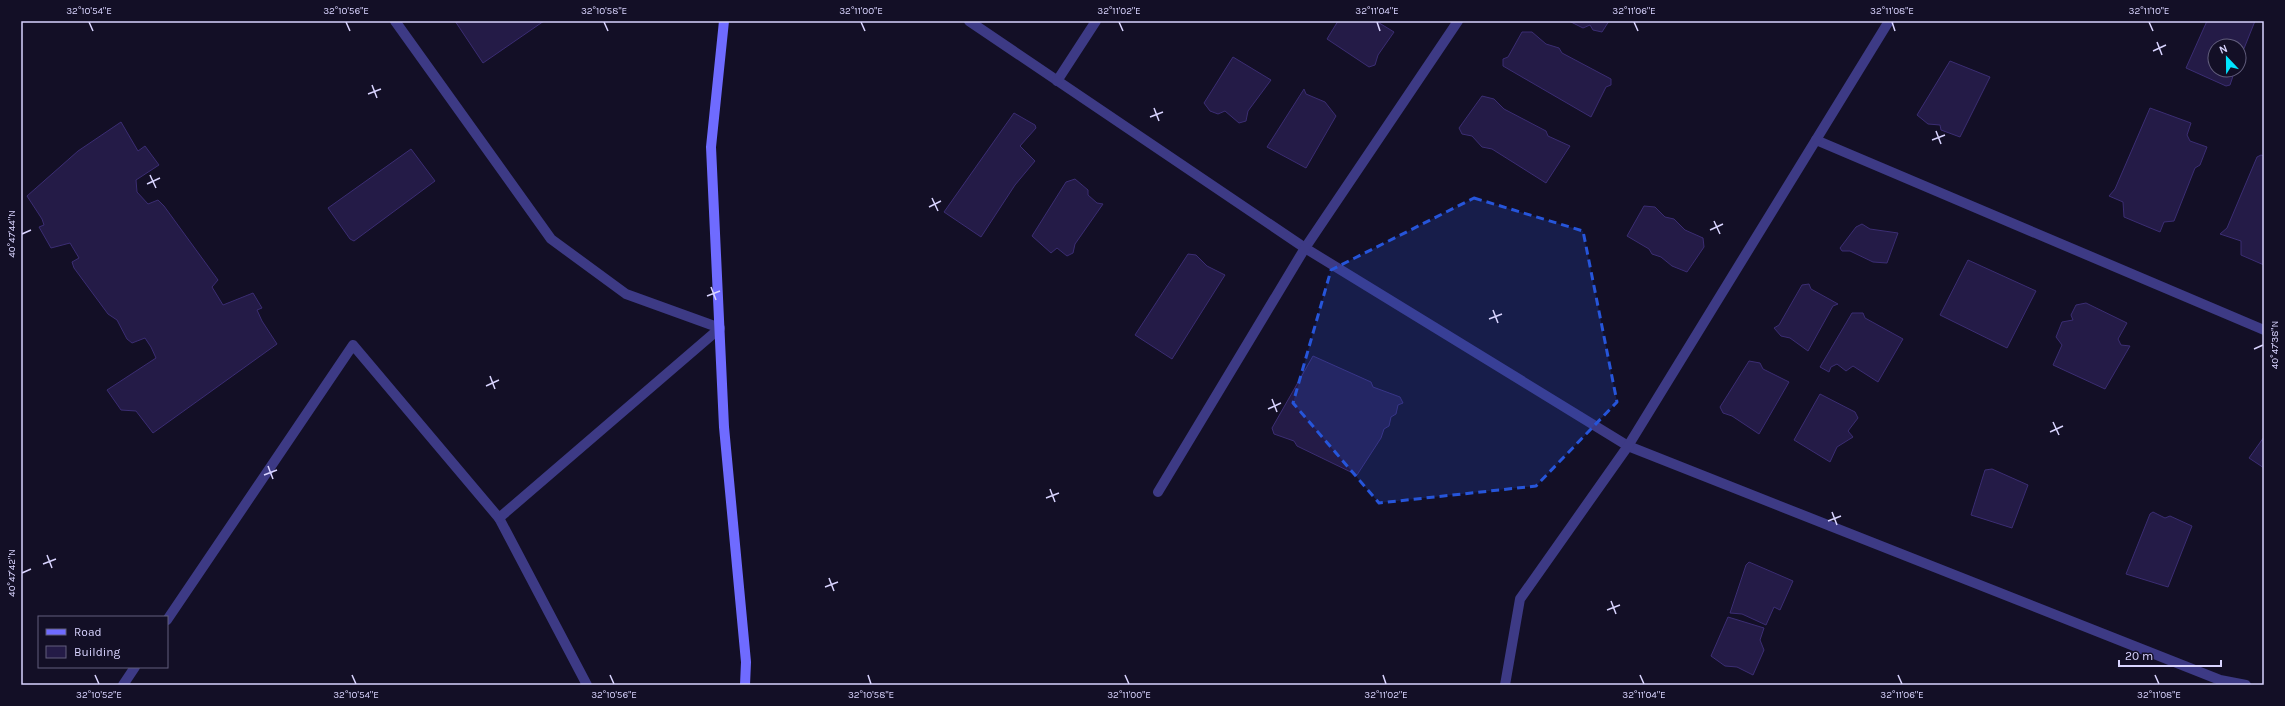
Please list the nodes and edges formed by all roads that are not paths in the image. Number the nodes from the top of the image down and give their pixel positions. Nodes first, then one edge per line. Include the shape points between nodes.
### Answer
1 (395, 21) edge
2 (724, 21) edge
3 (969, 21) edge
4 (1096, 21) edge
5 (1458, 21) edge
6 (1889, 21) edge
7 (1058, 81) junction
8 (1816, 140) junction
9 (1305, 248) junction
10 (720, 328) junction
11 (2264, 330) edge
12 (1628, 446) junction
13 (1158, 492) dead end
14 (499, 518) junction
15 (168, 619) edge
16 (135, 668) edge
17 (123, 685) edge
18 (587, 685) edge
19 (745, 685) edge
20 (1505, 685) edge
21 (2246, 685) edge

1 - 10 street via 551,240 626,294
2 - 10 main road via 711,147
3 - 7 street
4 - 7 street
5 - 9 street
6 - 8 street
7 - 9 street
8 - 11 street
8 - 12 street
9 - 12 street
9 - 13 street
10 - 14 street
10 - 19 main road via 724,427 746,662
12 - 20 street via 1520,599
12 - 21 street via 2220,680
14 - 15 street via 353,345
14 - 18 street
16 - 17 street

